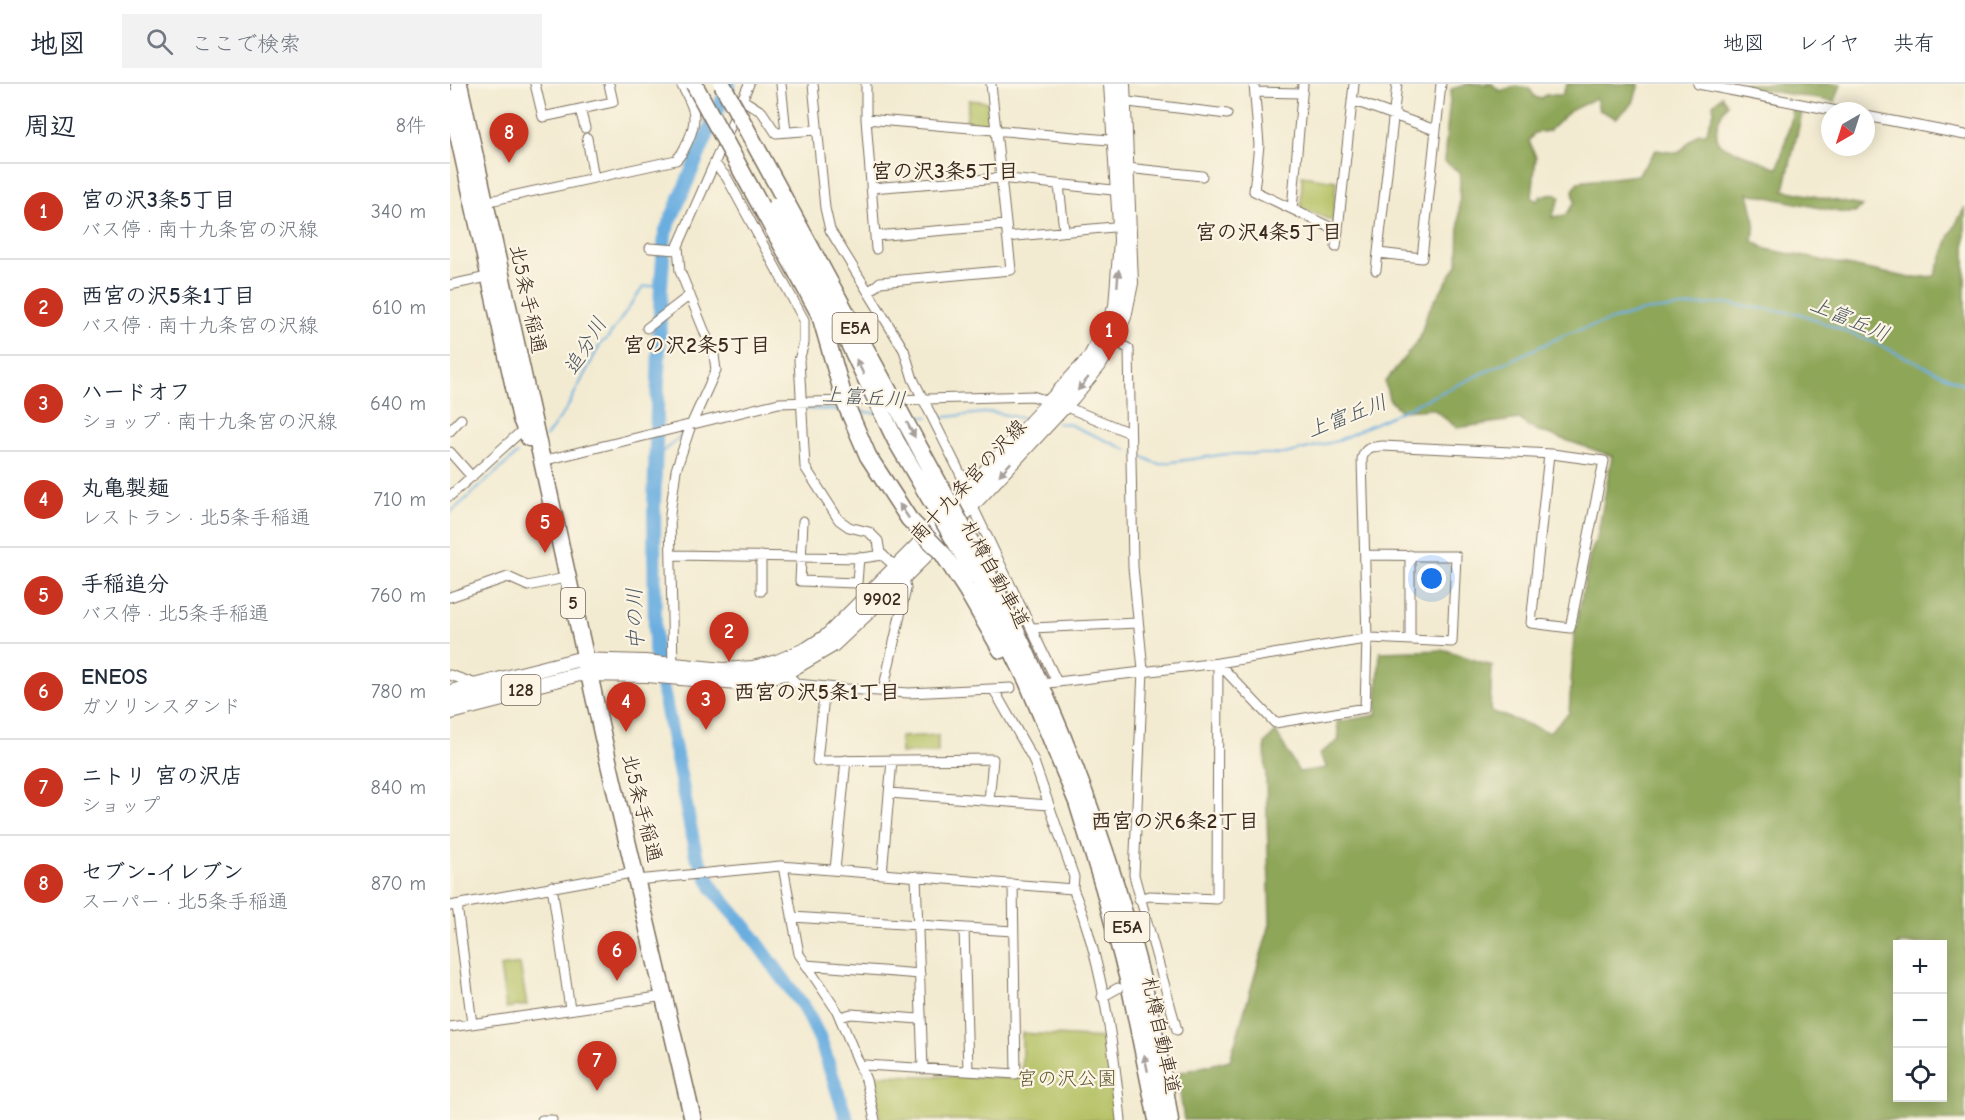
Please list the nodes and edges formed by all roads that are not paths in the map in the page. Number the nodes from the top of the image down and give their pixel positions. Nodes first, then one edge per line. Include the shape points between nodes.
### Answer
1 (459, 84) edge
2 (535, 84) edge
3 (609, 84) edge
4 (681, 84) edge
5 (694, 84) edge
6 (708, 84) edge
7 (722, 84) edge
8 (749, 84) edge
9 (781, 84) edge
10 (813, 84) edge
11 (866, 84) edge
12 (991, 84) edge
13 (1111, 84) edge
14 (1123, 84) edge
15 (1354, 84) edge
16 (1397, 84) edge
17 (1441, 84) edge
18 (1698, 84) edge
19 (1255, 88) edge
20 (1303, 89) edge
21 (450, 98) edge
22 (743, 100) junction
23 (1352, 100) junction
24 (1118, 101) junction
25 (1821, 108) edge
26 (580, 109) junction
27 (1227, 114) dead end
28 (1393, 115) junction
29 (1875, 118) edge
30 (866, 119) junction
31 (816, 130) junction
32 (994, 130) junction
33 (1435, 130) junction
34 (786, 132) junction
35 (1965, 135) edge
36 (1120, 141) junction
37 (715, 164) junction
38 (1127, 168) junction
39 (1202, 176) dead end
40 (594, 178) junction
41 (1000, 178) junction
42 (1059, 185) junction
43 (871, 188) junction
44 (1123, 192) junction
45 (485, 202) junction
46 (1292, 209) junction
47 (1005, 225) junction
48 (1125, 226) junction
49 (1064, 230) junction
50 (1338, 231) junction
51 (874, 236) junction
52 (1007, 237) junction
53 (1336, 247) dead end
54 (650, 248) dead end
55 (876, 249) dead end
56 (678, 250) junction
57 (1378, 253) junction
58 (1376, 270) dead end
59 (495, 276) junction
60 (450, 285) edge
61 (869, 292) junction
62 (690, 295) junction
63 (647, 328) dead end
64 (1109, 337) junction
65 (924, 400) junction
66 (803, 402) junction
67 (1055, 405) junction
68 (461, 419) dead end
69 (691, 425) junction
70 (531, 426) junction
71 (450, 431) edge
72 (1130, 433) junction
73 (450, 452) edge
74 (1549, 454) junction
75 (542, 461) junction
76 (472, 477) junction
77 (968, 489) junction
78 (450, 496) edge
79 (972, 506) junction
80 (803, 521) dead end
81 (671, 555) junction
82 (883, 555) junction
83 (1365, 555) junction
84 (1410, 555) junction
85 (761, 556) junction
86 (802, 557) junction
87 (859, 558) junction
88 (900, 572) junction
89 (560, 579) junction
90 (977, 579) junction
91 (761, 591) dead end
92 (450, 597) edge
93 (1137, 623) junction
94 (1032, 628) junction
95 (1367, 639) junction
96 (1410, 640) junction
97 (1218, 663) junction
98 (673, 664) junction
99 (584, 667) junction
100 (781, 668) junction
101 (646, 669) junction
102 (1143, 670) junction
103 (450, 675) edge
104 (673, 679) junction
105 (478, 685) junction
106 (825, 687) junction
107 (527, 688) junction
108 (1011, 688) dead end
109 (994, 690) junction
110 (450, 692) edge
111 (883, 692) junction
112 (450, 706) edge
113 (450, 715) edge
114 (846, 760) junction
115 (892, 760) junction
116 (889, 793) junction
117 (989, 801) junction
118 (1049, 806) junction
119 (783, 866) junction
120 (835, 870) junction
121 (882, 874) junction
122 (916, 876) junction
123 (632, 877) junction
124 (1013, 884) junction
125 (552, 886) junction
126 (1073, 889) junction
127 (1139, 899) junction
128 (454, 905) edge
129 (792, 917) junction
130 (918, 926) junction
131 (964, 928) junction
132 (1013, 931) junction
133 (806, 965) junction
134 (1160, 965) junction
135 (1148, 972) dead end
136 (920, 974) junction
137 (1118, 988) dead end
138 (660, 996) junction
139 (1102, 997) junction
140 (570, 1009) junction
141 (840, 1017) junction
142 (919, 1019) junction
143 (472, 1024) junction
144 (450, 1027) edge
145 (1177, 1030) dead end
146 (861, 1067) junction
147 (923, 1069) junction
148 (968, 1071) junction
149 (542, 1120) edge
150 (552, 1120) edge
151 (684, 1120) edge
152 (693, 1120) edge
153 (875, 1120) edge
154 (1121, 1120) edge
155 (1157, 1120) edge
156 (1170, 1120) edge

1 - 45 highway, 北5条手稲通 / 5
2 - 26 street via 543,117
3 - 26 street via 613,102
4 - 40 street via 692,103 696,122 682,154 676,160
90 -> 5 highway, bridge via 943,554 909,519 868,456 846,405 820,315
90 -> 6 highway, 札樽自動車道 / E5A, bridge via 901,450 835,315
7 -> 90 highway, 札樽自動車道 / E5A, bridge
8 - 22 street
9 - 34 street
10 - 31 street
11 - 30 street
12 - 32 street
13 - 24 main road, 南十九条宮の沢線 / 9902
14 - 24 main road, 南十九条宮の沢線 / 9902
15 - 23 street
16 - 28 street
17 - 33 street
18 - 25 street
19 - 20 street
19 - 46 street via 1259,145 1254,191
20 - 46 street
21 - 59 highway, 北5条手稲通 / 5
22 - 34 street via 762,112 776,133
22 - 37 street
23 - 28 street
23 - 50 street
24 - 27 street
24 - 36 main road, 南十九条宮の沢線 / 9902
26 - 40 street
28 - 33 street
28 - 57 street
29 - 35 street
30 - 32 street
30 - 43 street
31 - 34 street
31 - 61 street via 830,230
32 - 36 street
32 - 41 street
33 - 57 street via 1422,258
36 - 38 main road, 南十九条宮の沢線 / 9902
36 - 44 main road, 南十九条宮の沢線 / 9902
37 - 56 street
37 - 66 street via 727,178 804,320 799,360
38 - 39 street
38 - 44 main road, 南十九条宮の沢線 / 9902
40 - 45 street
41 - 42 street
41 - 43 street
41 - 47 street
42 - 44 street
42 - 49 street
43 - 51 street
44 - 48 main road, 南十九条宮の沢線 / 9902
45 - 59 highway, 北5条手稲通 / 5
46 - 50 street
47 - 51 street
47 - 52 street
48 - 49 street
48 - 64 main road, 南十九条宮の沢線 / 9902 via 1131,283 1124,317
49 - 52 street
50 - 53 street
51 - 55 street
52 - 61 street via 1011,270 880,282
54 - 56 street
56 - 62 street via 680,271
57 - 58 street
59 - 60 street
59 - 70 highway, 北5条手稲通 / 5 via 521,419
61 - 65 street via 904,350
62 - 63 street
62 - 69 street via 714,355 716,370 698,417
64 - 67 main road, 南十九条宮の沢線 / 9902 via 1099,365
64 - 72 street via 1129,349
65 - 66 street
65 - 67 street via 1032,396
65 - 77 street
66 - 69 street via 779,403
66 - 82 street via 805,467 839,520 869,532 879,541
67 - 72 street
67 - 77 main road, 南十九条宮の沢線 / 9902 via 1028,424
67 -> 79 main road, 南十九条宮の沢線 / 9902 via 1045,426
68 - 71 street
69 - 75 street
69 - 81 street via 676,470 670,514
70 - 75 highway, 北5条手稲通 / 5
70 - 76 street
70 - 89 highway, 北5条手稲通 / 5
72 - 93 street
73 - 76 street
74 - 74 street via 1530,623 1570,628 1604,461
74 - 83 street via 1370,447 1362,459
75 - 99 highway, 北5条手稲通 / 5
76 - 78 street
77 - 88 main road, 南十九条宮の沢線 / 9902
79 - 88 main road, 南十九条宮の沢線 / 9902
79 - 94 street
80 - 86 street
81 - 85 street
81 - 98 street
82 - 87 street
82 - 88 street
83 - 84 street
83 - 95 street
84 - 96 street
84 - 96 street via 1456,556 1452,642
85 - 86 street
85 - 91 street
86 - 87 street
86 - 87 street via 800,581 857,583
88 - 100 main road, 南十九条宮の沢線 / 9902 via 833,645
88 - 111 street via 906,589
89 - 92 street via 528,586 508,577
89 - 99 highway, 北5条手稲通 / 5 via 570,643
155 -> 90 highway, 札樽自動車道 / E5A via 1130,987 1077,802 1027,681
90 - 156 highway, 札樽自動車道 / E5A via 1038,675 1088,799 1140,971
93 - 94 street
93 - 102 street
94 - 102 street via 1053,682
95 - 96 street
95 - 97 street
95 - 97 street via 1365,708 1275,723
97 - 102 street
97 - 127 street via 1217,898
98 - 100 main road, 南十九条宮の沢線 / 9902 via 723,670
98 - 101 main road, 南十九条宮の沢線 / 9902
98 - 104 street
99 - 101 main road, 南十九条宮の沢線 / 9902
99 - 105 main road, 128
99 - 107 main road, 128
99 - 123 highway, 北5条手稲通 / 5
100 - 104 main road, 南十九条宮の沢線 / 9902 via 737,683
100 - 106 street via 797,684
101 - 104 main road, 南十九条宮の沢線 / 9902
102 - 127 street via 1134,875
103 - 105 street
105 - 110 main road, 128
106 - 111 street
106 - 114 street via 817,761
107 - 112 main road, 128
107 - 113 street via 516,698
108 - 109 street
109 - 111 street
109 - 118 street via 1033,759
114 - 115 street
114 - 120 street
115 - 116 street
115 - 117 street via 993,759
116 - 117 street
116 - 121 street
117 - 118 street
118 - 126 street via 1074,878
119 - 120 street
119 - 123 street
119 - 129 street
120 - 121 street
121 - 122 street
122 - 124 street
122 - 130 street
123 - 125 street
123 - 138 highway, 北5条手稲通 / 5
124 - 126 street
124 - 132 street
125 - 128 street
125 - 140 street
126 - 139 street via 1094,954
127 - 134 street
128 - 143 street
129 - 130 street
129 - 133 street via 799,954
130 - 131 street
130 - 136 street
131 - 132 street
131 - 148 street
132 - 148 street via 1016,1074
133 - 136 street
133 - 141 street
134 - 135 street
134 - 145 street
136 - 142 street
137 - 139 street
138 - 140 street
138 - 151 highway, 北5条手稲通 / 5
138 - 152 highway, 北5条手稲通 / 5
139 - 154 street
140 - 143 street
141 - 142 street via 850,1014
141 - 146 street
142 - 147 street
143 - 144 street
146 - 147 street
146 - 153 street
147 - 148 street
149 - 150 street

